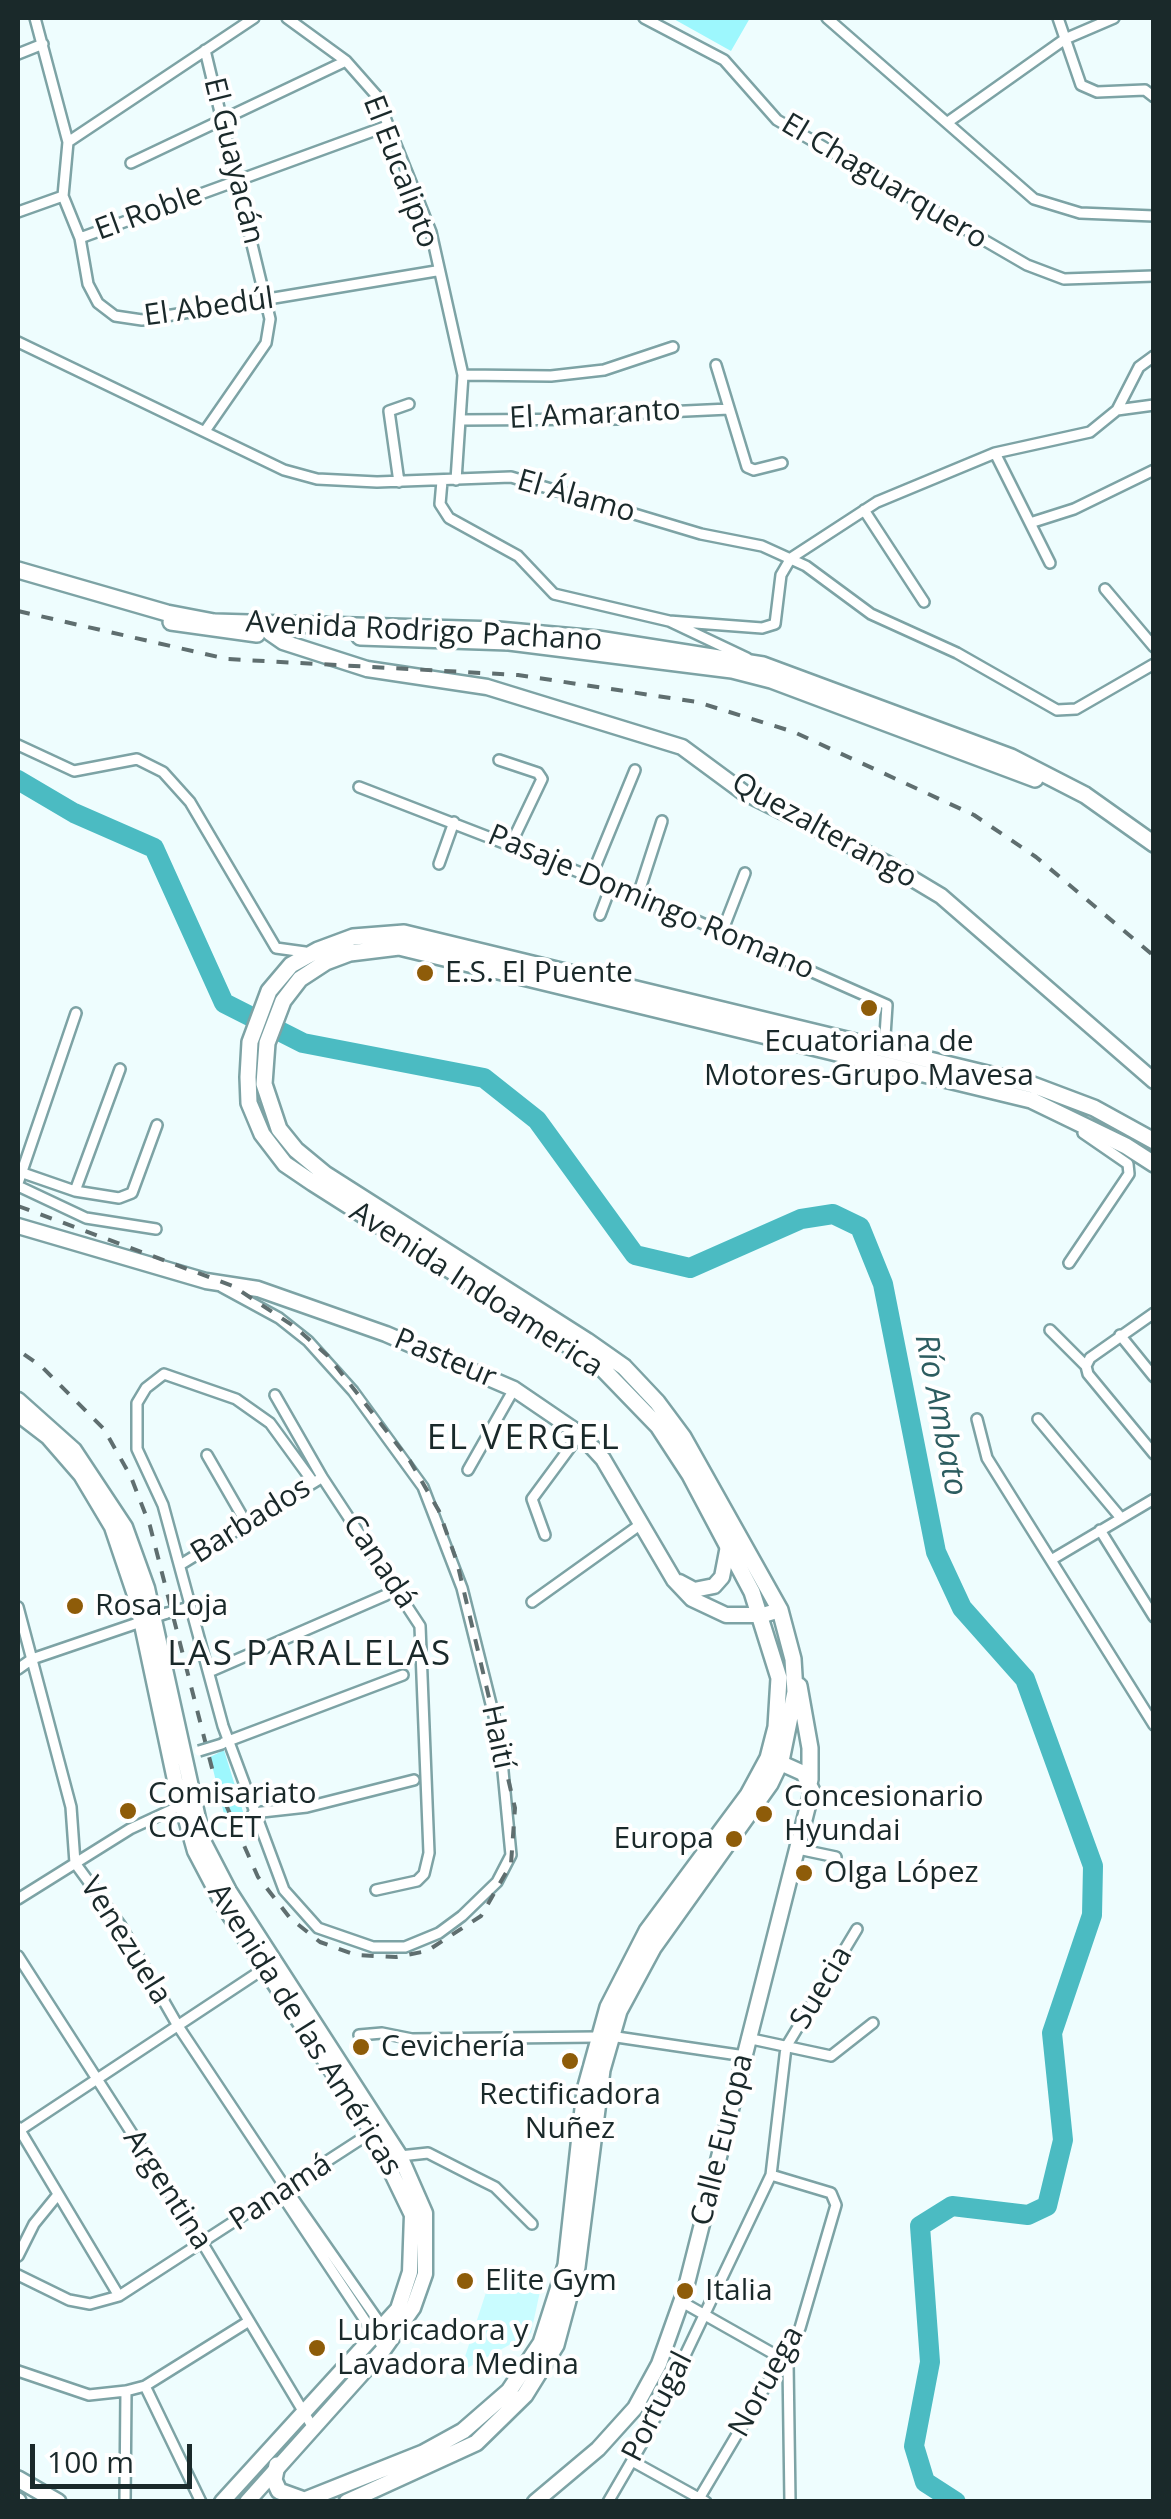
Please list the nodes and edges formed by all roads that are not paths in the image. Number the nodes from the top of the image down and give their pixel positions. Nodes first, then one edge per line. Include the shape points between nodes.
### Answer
1 (35, 18) edge
2 (254, 18) edge
3 (287, 18) edge
4 (644, 18) edge
5 (826, 18) edge
6 (1058, 18) edge
7 (1114, 18) edge
8 (235, 22) edge
9 (1064, 39) junction
10 (43, 44) junction
11 (205, 50) junction
12 (18, 54) edge
13 (346, 61) junction
14 (1153, 96) edge
15 (225, 118) junction
16 (948, 122) junction
17 (387, 126) junction
18 (68, 142) junction
19 (130, 163) dead end
20 (239, 182) junction
21 (63, 196) junction
22 (18, 212) edge
23 (1154, 216) edge
24 (80, 238) junction
25 (436, 271) junction
26 (1154, 276) edge
27 (267, 300) junction
28 (18, 342) edge
29 (673, 347) dead end
30 (1154, 356) edge
31 (716, 365) dead end
32 (463, 375) junction
33 (408, 404) dead end
34 (1154, 405) edge
35 (730, 409) junction
36 (1116, 410) junction
37 (460, 420) junction
38 (206, 431) junction
39 (995, 453) junction
40 (782, 463) dead end
41 (1154, 470) edge
42 (456, 480) junction
43 (442, 481) junction
44 (399, 482) junction
45 (864, 510) junction
46 (1030, 523) junction
47 (792, 558) junction
48 (1050, 563) dead end
49 (18, 570) edge
50 (18, 581) edge
51 (1105, 588) dead end
52 (924, 602) dead end
53 (669, 621) junction
54 (270, 633) junction
55 (1154, 646) edge
56 (1154, 664) edge
57 (762, 665) junction
58 (18, 745) edge
59 (499, 760) dead end
60 (635, 770) dead end
61 (359, 787) dead end
62 (662, 821) dead end
63 (454, 822) junction
64 (511, 844) junction
65 (1154, 844) edge
66 (1154, 856) edge
67 (439, 864) dead end
68 (745, 872) dead end
69 (591, 876) junction
70 (611, 886) junction
71 (638, 895) junction
72 (600, 915) dead end
73 (722, 932) junction
74 (318, 950) junction
75 (296, 972) junction
76 (76, 1012) dead end
77 (884, 1054) junction
78 (120, 1069) dead end
79 (948, 1078) junction
80 (1154, 1081) edge
81 (157, 1125) dead end
82 (1154, 1142) edge
83 (1154, 1164) edge
84 (23, 1173) junction
85 (319, 1178) junction
86 (18, 1184) edge
87 (75, 1191) junction
88 (18, 1226) edge
89 (156, 1229) dead end
90 (1070, 1263) dead end
91 (206, 1281) junction
92 (1154, 1313) edge
93 (1050, 1330) dead end
94 (1120, 1335) junction
95 (1086, 1366) junction
96 (1153, 1374) edge
97 (514, 1388) junction
98 (276, 1394) dead end
99 (18, 1400) edge
100 (18, 1414) edge
101 (1038, 1419) dead end
102 (977, 1420) dead end
103 (580, 1434) junction
104 (1154, 1454) edge
105 (208, 1455) dead end
106 (468, 1470) dead end
107 (318, 1480) junction
108 (1154, 1499) edge
109 (1121, 1518) junction
110 (246, 1521) junction
111 (642, 1524) junction
112 (1100, 1530) junction
113 (544, 1535) dead end
114 (728, 1546) junction
115 (1051, 1560) junction
116 (180, 1565) junction
117 (674, 1580) junction
118 (386, 1595) dead end
119 (532, 1602) dead end
120 (190, 1606) junction
121 (18, 1607) edge
122 (780, 1610) junction
123 (763, 1615) junction
124 (154, 1617) junction
125 (1154, 1617) edge
126 (32, 1659) junction
127 (18, 1669) edge
128 (210, 1671) junction
129 (403, 1675) dead end
130 (794, 1676) junction
131 (1154, 1725) edge
132 (225, 1742) junction
133 (182, 1756) junction
134 (774, 1760) junction
135 (414, 1780) dead end
136 (810, 1780) junction
137 (187, 1804) junction
138 (253, 1813) junction
139 (798, 1849) junction
140 (836, 1857) dead end
141 (75, 1863) junction
142 (376, 1890) dead end
143 (18, 1899) edge
144 (856, 1929) dead end
145 (18, 1956) edge
146 (270, 1965) junction
147 (874, 2023) dead end
148 (178, 2026) junction
149 (360, 2035) dead end
150 (604, 2036) junction
151 (747, 2038) junction
152 (786, 2047) junction
153 (745, 2056) junction
154 (96, 2081) junction
155 (19, 2128) edge
156 (377, 2129) junction
157 (400, 2156) junction
158 (771, 2174) junction
159 (287, 2190) junction
160 (56, 2197) junction
161 (532, 2224) dead end
162 (203, 2244) junction
163 (18, 2256) edge
164 (18, 2275) edge
165 (119, 2296) junction
166 (682, 2302) junction
167 (704, 2311) junction
168 (246, 2323) junction
169 (383, 2338) junction
170 (785, 2357) junction
171 (18, 2371) edge
172 (145, 2386) junction
173 (126, 2391) junction
174 (308, 2421) junction
175 (632, 2461) junction
176 (277, 2465) junction
177 (18, 2479) edge
178 (701, 2500) edge
179 (302, 2501) edge
180 (58, 2502) edge
181 (125, 2502) edge
182 (201, 2502) edge
183 (222, 2502) edge
184 (247, 2502) edge
185 (347, 2502) edge
186 (535, 2502) edge
187 (608, 2502) edge
188 (790, 2502) edge

1 - 10 street
2 - 8 street
3 - 13 street, El Eucalipto
4 - 26 street, El Chaguarquero via 724,60 794,131 1027,265 1064,279
5 - 16 street
6 - 9 street
7 - 9 street
8 - 11 street
9 - 14 street via 1082,85 1094,92 1144,89
9 - 16 street
10 - 12 street
10 - 18 street
11 - 15 street, El Guayacán
11 - 18 street
13 - 15 street
13 - 17 street, El Eucalipto via 376,95
15 - 19 street
15 - 20 street, El Guayacán
16 - 23 street via 1034,199 1080,213
17 - 20 street, El Roble
17 - 25 street, El Eucalipto via 430,232
18 - 21 street
20 - 24 street, El Roble
20 - 27 street, El Guayacán
21 - 22 street
21 - 24 street, El Abedúl
24 - 27 street, El Abedúl via 88,284 115,316 142,320
25 - 27 street, El Abedúl
25 - 32 street, El Eucalipto
27 - 38 street, El Guayacán via 266,343
28 - 38 street, El Álamo
29 - 32 street via 604,370
30 - 36 street via 1140,367
31 - 35 street
32 - 37 street, El Eucalipto
33 - 44 street via 389,410
34 - 36 street
35 - 37 street, El Amaranto via 619,419
35 - 40 street via 747,467
36 - 39 street via 1090,432
37 - 42 street, El Eucalipto
38 - 44 street, El Álamo via 317,479
39 - 45 street
39 - 46 street
41 - 46 street
42 - 43 street, El Álamo
42 - 47 street, El Álamo via 524,479
43 - 44 street, El Álamo
43 - 53 street via 443,511 518,556 554,594
45 - 47 street
45 - 52 street
46 - 48 street
47 - 53 street via 781,575 775,624
47 - 56 street, El Álamo via 871,614 1057,710 1076,709
49 - 57 main road, Avenida Rodrigo Pachano via 214,622 498,630
50 - 54 main road, Avenida Rodrigo Pachano via 191,628
51 - 55 street
53 - 57 street
54 - 66 main road, Avenida Rodrigo Pachano via 509,642 771,680 1028,776
54 - 80 street, Quezalterango via 367,669 501,690 682,747 744,792 940,896
57 - 65 main road, Avenida Rodrigo Pachano via 1011,757 1085,795
58 - 74 street via 74,770 137,760 164,772 190,802 276,948 296,954
59 - 64 street via 542,778
60 - 69 street
61 - 63 street, Pasaje Domingo Romano
62 - 71 street
63 - 64 street, Pasaje Domingo Romano
63 - 67 street
64 - 69 street, Pasaje Domingo Romano
68 - 73 street
69 - 70 street, Pasaje Domingo Romano
70 - 71 street, Pasaje Domingo Romano
70 - 72 street
71 - 73 street, Pasaje Domingo Romano
73 - 77 street, Pasaje Domingo Romano via 887,1005
74 - 75 main road, Avenida Indoamerica
74 - 77 main road, Avenida Indoamerica via 354,937 404,933
75 - 77 main road, Avenida Indoamerica via 350,953 399,947
75 - 85 main road, Avenida Indoamerica via 269,992 256,1017 250,1103 262,1134 285,1164
76 - 84 street
77 - 79 main road, Avenida Indoamerica
77 - 82 main road, Avenida Indoamerica via 1033,1085 1094,1108
78 - 87 street
79 - 83 main road, Avenida Indoamerica via 1031,1100
79 - 90 street via 954,1086 1070,1125 1128,1164 1125,1183
81 - 87 street via 132,1193 119,1198
84 - 86 street
84 - 87 street
85 - 114 main road, Avenida Indoamerica via 598,1364 658,1426
85 - 122 main road, Avenida Indoamerica via 624,1367 682,1437
86 - 89 street via 86,1218
88 - 91 street, Pasteur
91 - 97 street, Pasteur via 258,1289
91 - 138 street, Haití via 308,1341 422,1487 456,1570 500,1740 511,1855 498,1882 439,1934 405,1947 373,1947 318,1928 299,1910
92 - 94 street
93 - 95 street
94 - 95 street
94 - 96 street
95 - 104 street
97 - 103 street, Pasteur
97 - 106 street
98 - 107 street, Canadá
99 - 124 street, Avenida de las Américas via 74,1450 107,1496 138,1557
100 - 124 street, Avenida de las Américas via 81,1476
101 - 109 street
102 - 115 street via 987,1458
103 - 111 street, Pasteur
103 - 113 street via 532,1499
105 - 110 street
107 - 110 street, Barbados
107 - 116 street via 270,1423 236,1399 164,1374 137,1404 134,1433
107 - 142 street, Canadá via 416,1613 422,1639 428,1853 416,1882
108 - 109 street
109 - 112 street
110 - 116 street, Barbados
111 - 117 street, Pasteur
111 - 119 street
112 - 115 street
112 - 125 street
114 - 117 street via 714,1586 694,1590
114 - 123 main road, Avenida Indoamerica
115 - 131 street
116 - 120 street
117 - 123 street, Pasteur via 704,1608
118 - 128 street
120 - 124 street, bridge
120 - 128 street
121 - 126 street, Venezuela
122 - 123 street, Pasteur
122 - 130 main road, Avenida Indoamerica
123 - 134 main road, Avenida Indoamerica via 780,1678
124 - 126 street
124 - 133 street, Avenida de las Américas
124 - 137 street, Avenida de las Américas
126 - 127 street
126 - 141 street, Venezuela via 71,1806
128 - 132 street, Haití
129 - 132 street
130 - 134 main road, Avenida Indoamerica via 792,1720
130 - 136 main road via 803,1697
132 - 133 street, bridge
132 - 138 street, Haití
133 - 137 street, Avenida de las Américas
134 - 136 street
134 - 150 main road, Avenida Indoamerica via 759,1804 653,1948
135 - 138 street
136 - 139 street, Calle Europa
137 - 141 street
137 - 146 street, Avenida de las Américas via 204,1870
139 - 140 street
139 - 151 street, Calle Europa
141 - 143 street
141 - 148 street, Venezuela via 121,1926
144 - 152 street, Suecia
145 - 154 street, Argentina
146 - 148 street
146 - 156 street, Avenida de las Américas
147 - 152 street via 831,2056
148 - 154 street
148 - 159 street, Venezuela
149 - 150 street
150 - 153 street
150 - 179 main road, Avenida Indoamerica via 585,2090 566,2265 551,2320 510,2392 423,2453
150 - 185 main road, Avenida Indoamerica via 577,2266 556,2345 525,2395 476,2443
151 - 152 street
151 - 153 street, Calle Europa
152 - 158 street, Portugal
153 - 166 street, Calle Europa
154 - 155 street
154 - 162 street, Argentina
155 - 160 street
156 - 157 street, Avenida de las Américas
156 - 159 street, Panamá
156 - 169 street, Avenida de las Américas via 412,2215 406,2289
157 - 161 street via 428,2153 485,2182
157 - 169 street, Avenida de las Américas via 425,2213 428,2246 420,2290
158 - 167 street, Portugal
158 - 170 street, Noruega via 836,2198 800,2328
159 - 162 street, Panamá
159 - 169 street, Venezuela
160 - 163 street
160 - 165 street
162 - 165 street, Panamá
162 - 168 street, Argentina
164 - 165 street, Panamá via 69,2300 90,2304
166 - 167 street
166 - 186 street, Calle Europa via 634,2408
167 - 170 street
167 - 175 street, Portugal
168 - 172 street
168 - 174 street, Argentina
169 - 174 street, Avenida de las Américas
170 - 178 street, Noruega
170 - 188 street
171 - 173 street via 89,2394
172 - 173 street
172 - 182 street
173 - 181 street
174 - 176 street, Avenida de las Américas
174 - 183 street, Avenida de las Américas
175 - 178 street
175 - 187 street, Portugal
176 - 179 main road via 278,2491
176 - 184 street
177 - 180 main road

